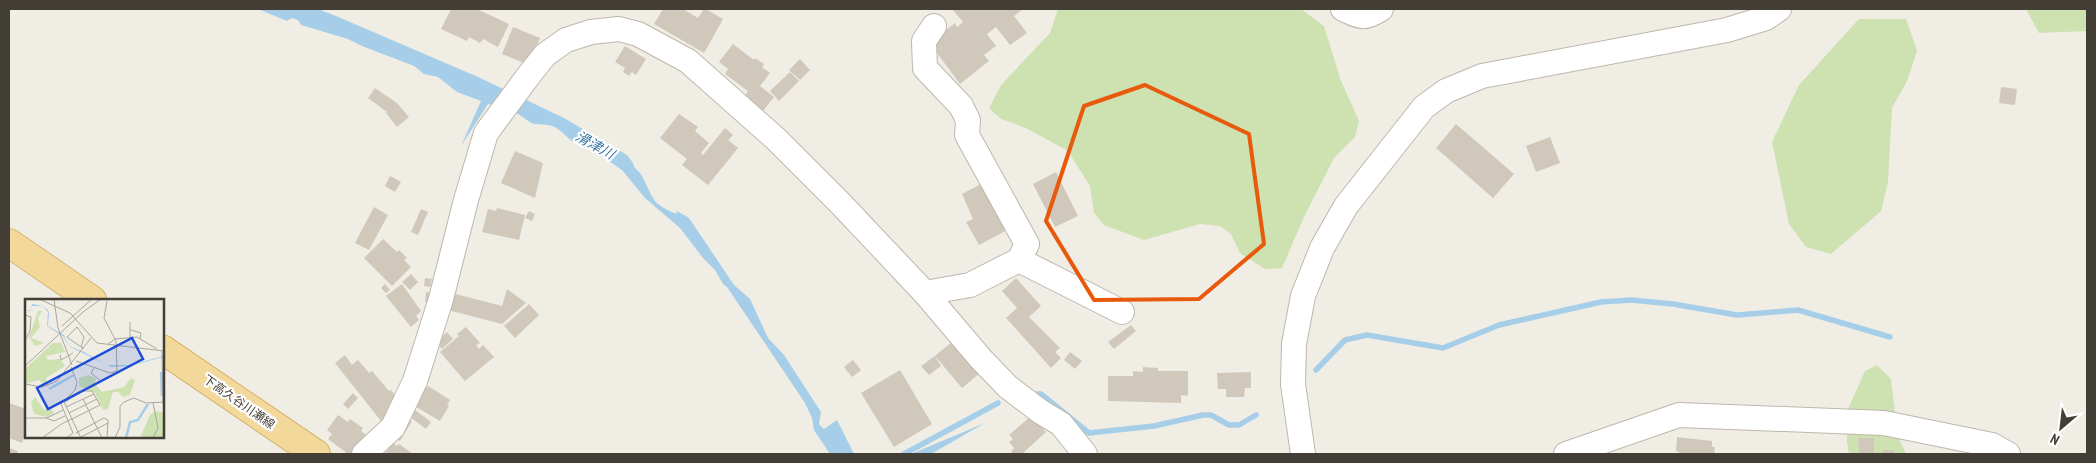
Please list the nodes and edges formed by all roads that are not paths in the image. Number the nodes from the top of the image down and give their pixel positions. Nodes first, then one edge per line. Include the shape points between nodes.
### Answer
1 (1343, 9) edge
2 (1381, 9) edge
3 (1779, 9) edge
4 (934, 26) dead end
5 (9, 243) edge
6 (1019, 260) junction
7 (925, 293) junction
8 (91, 299) edge
9 (1122, 312) dead end
10 (164, 350) edge
11 (316, 454) edge
12 (364, 454) edge
13 (1085, 454) edge
14 (1302, 454) edge
15 (1566, 454) edge
16 (2008, 454) edge

1 - 2 street via 1359,17 1369,17
3 - 14 street via 1766,18 1727,30 1482,76 1446,90 1424,107 1346,206 1322,248 1303,296 1294,344 1293,384
4 - 6 street via 924,41 925,68 961,106 968,120 967,135 1027,244
5 - 8 main road
6 - 7 street via 970,285
6 - 9 street
7 - 12 street via 840,203 688,61 638,34 619,29 591,32 566,40 545,55 486,133 415,381 393,426
7 - 13 street via 1001,380 1061,424
10 - 11 main road, 下高久谷川瀬線
15 - 16 street via 1679,415 1884,424 1992,445

